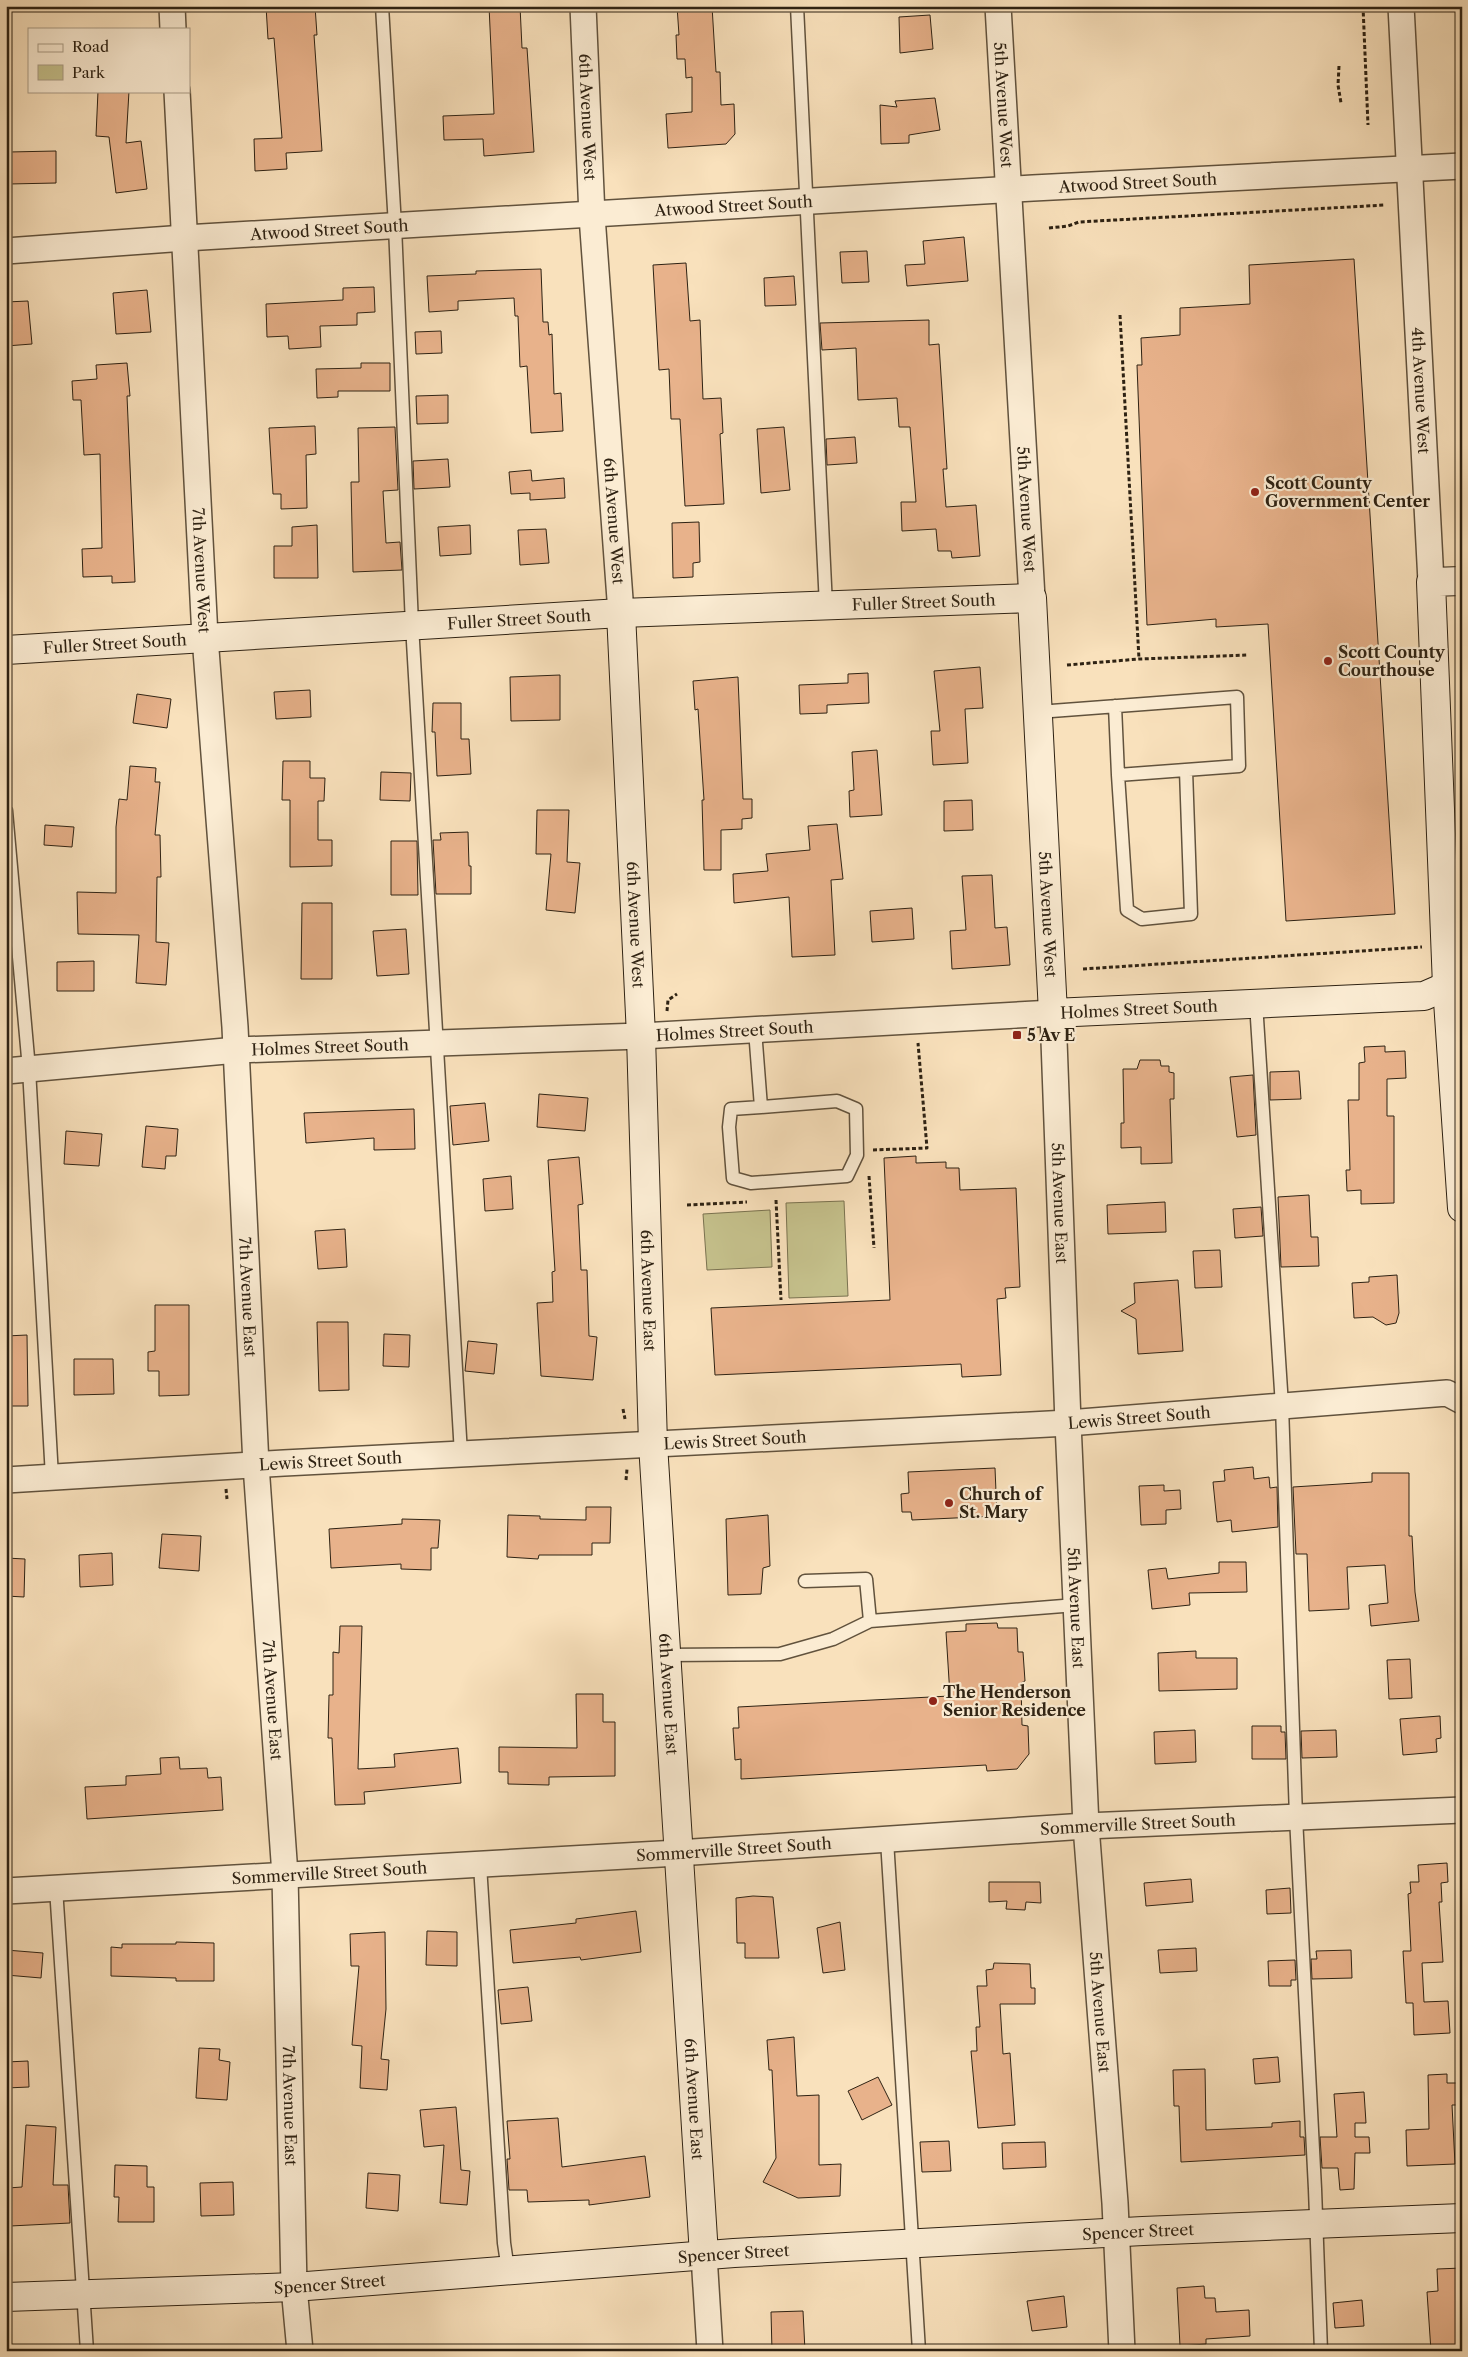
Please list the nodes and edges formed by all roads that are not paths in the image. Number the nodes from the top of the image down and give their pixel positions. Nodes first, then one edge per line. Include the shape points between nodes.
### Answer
1 (172, 6) edge
2 (382, 6) edge
3 (583, 6) edge
4 (797, 6) edge
5 (998, 6) edge
6 (1401, 6) edge
7 (173, 28) edge
8 (177, 92) edge
9 (1462, 166) edge
10 (1410, 168) junction
11 (1010, 190) junction
12 (805, 202) junction
13 (592, 216) junction
14 (395, 226) junction
15 (185, 238) junction
16 (6, 251) edge
17 (1462, 581) edge
18 (1431, 582) junction
19 (1032, 598) junction
20 (826, 606) junction
21 (620, 613) junction
22 (412, 625) junction
23 (205, 637) junction
24 (6, 650) edge
25 (1115, 706) junction
26 (1038, 712) junction
27 (1186, 770) junction
28 (1118, 775) junction
29 (6, 812) edge
30 (1454, 985) edge
31 (1256, 1003) junction
32 (1053, 1013) junction
33 (755, 1030) junction
34 (641, 1036) junction
35 (436, 1043) junction
36 (237, 1050) junction
37 (18, 1070) edge
38 (761, 1107) junction
39 (1462, 1208) edge
40 (1462, 1401) edge
41 (1282, 1406) junction
42 (1068, 1423) junction
43 (653, 1444) junction
44 (461, 1454) junction
45 (256, 1465) junction
46 (52, 1477) junction
47 (6, 1480) edge
48 (805, 1580) dead end
49 (1076, 1605) junction
50 (870, 1621) junction
51 (666, 1655) junction
52 (1462, 1810) edge
53 (1296, 1817) junction
54 (1086, 1826) junction
55 (887, 1840) junction
56 (678, 1853) junction
57 (480, 1865) junction
58 (285, 1875) junction
59 (56, 1888) junction
60 (6, 1891) edge
61 (1462, 2218) edge
62 (1315, 2226) junction
63 (1117, 2234) junction
64 (914, 2245) junction
65 (704, 2255) junction
66 (508, 2270) junction
67 (294, 2288) junction
68 (84, 2295) junction
69 (6, 2297) edge
70 (87, 2351) edge
71 (300, 2351) edge
72 (710, 2351) edge
73 (919, 2351) edge
74 (1122, 2351) edge
75 (1321, 2351) edge

1 - 7 street
2 - 14 lane
3 - 13 street, 6th Avenue West
4 - 12 lane
5 - 11 street, 5th Avenue West
6 - 10 street, 4th Avenue West
8 - 15 street, 7th Avenue West
9 - 10 street, Atwood Street South
10 - 11 street, Atwood Street South
10 - 18 street, 4th Avenue West
11 - 12 street, Atwood Street South
11 - 19 street, 5th Avenue West
12 - 13 street, Atwood Street South
12 - 20 lane
13 - 14 street, Atwood Street South
13 - 21 street, 6th Avenue West
14 - 15 street, Atwood Street South
14 - 22 lane
15 - 16 street, Atwood Street South
15 - 23 street, 7th Avenue West
17 - 18 street
18 - 30 street, 4th Avenue West
19 - 20 street, Fuller Street South
19 - 26 street, 5th Avenue West
20 - 21 street, Fuller Street South
21 - 22 street, Fuller Street South
21 - 34 street, 6th Avenue West
22 - 23 street, Fuller Street South
22 - 35 lane
23 - 24 street, Fuller Street South
23 - 36 street, 7th Avenue West
25 - 26 lane
25 - 27 lane via 1237,697 1239,766
25 - 28 lane
26 - 32 street, 5th Avenue West
27 - 28 lane
27 - 28 lane via 1191,914 1142,918 1126,910
29 - 37 lane
30 - 31 street, Holmes Street South via 1424,996
30 - 39 street, 4th Avenue West
31 - 32 street, Holmes Street South
31 - 41 lane
32 - 33 street, Holmes Street South
32 - 42 street, 5th Avenue East
33 - 34 street, Holmes Street South
33 - 38 lane
34 - 35 street, Holmes Street South
34 - 43 street, 6th Avenue East
35 - 36 street, Holmes Street South
35 - 44 lane
36 - 37 street, Holmes Street South
36 - 45 street, 7th Avenue East
37 - 46 lane
38 - 38 lane via 730,1109 733,1178 751,1183 847,1176 857,1155 856,1109 837,1101
40 - 41 street, Lewis Street South via 1447,1394
41 - 42 street, Lewis Street South
41 - 53 lane
42 - 43 street, Lewis Street South
42 - 49 street, 5th Avenue East
43 - 44 street, Lewis Street South
43 - 51 street, 6th Avenue East
44 - 45 street, Lewis Street South
45 - 46 street, Lewis Street South
45 - 58 street, 7th Avenue East
46 - 47 street, Lewis Street South
48 - 50 lane via 866,1579
49 - 50 lane
49 - 54 street, 5th Avenue East
50 - 51 lane via 833,1640 780,1654
51 - 56 street, 6th Avenue East
52 - 53 street, Sommerville Street South
53 - 54 street, Sommerville Street South
53 - 62 lane
54 - 55 street, Sommerville Street South
54 - 63 street, 5th Avenue East
55 - 56 street, Sommerville Street South
55 - 64 lane
56 - 57 street, Sommerville Street South
56 - 65 street, 6th Avenue East
57 - 58 street, Sommerville Street South
57 - 66 lane
58 - 59 street, Sommerville Street South
58 - 67 street, 7th Avenue East
59 - 60 street, Sommerville Street South
59 - 68 lane
61 - 62 street, Spencer Street
62 - 63 street, Spencer Street
62 - 75 lane
63 - 64 street, Spencer Street
63 - 74 street, 5th Avenue East
64 - 65 street, Spencer Street
64 - 73 lane
65 - 66 street, Spencer Street
65 - 72 street, 6th Avenue East
66 - 67 street, Spencer Street
67 - 68 street, Spencer Street
67 - 71 street, 7th Avenue East
68 - 69 street, Spencer Street
68 - 70 lane

